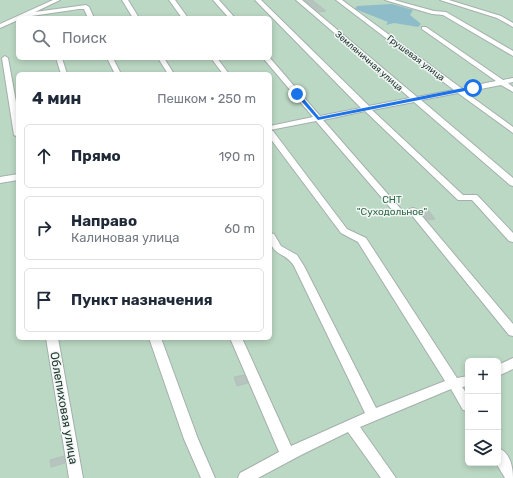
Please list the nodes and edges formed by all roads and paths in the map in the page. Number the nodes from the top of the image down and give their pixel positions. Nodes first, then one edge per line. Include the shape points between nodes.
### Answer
1 (57, 0) edge
2 (125, 0) edge
3 (172, 0) edge
4 (216, 0) edge
5 (258, 0) edge
6 (299, 0) edge
7 (339, 0) edge
8 (388, 0) edge
9 (443, 0) edge
10 (27, 14) junction
11 (22, 16) edge
12 (46, 16) edge
13 (90, 16) edge
14 (135, 16) edge
15 (184, 16) edge
16 (230, 16) edge
17 (16, 19) edge
18 (513, 25) edge
19 (0, 26) edge
20 (424, 28) dead end
21 (513, 54) edge
22 (5, 58) dead end
23 (60, 60) edge
24 (111, 60) edge
25 (162, 60) edge
26 (216, 60) edge
27 (268, 60) edge
28 (63, 72) edge
29 (117, 72) edge
30 (169, 72) edge
31 (224, 72) edge
32 (513, 80) edge
33 (502, 82) junction
34 (513, 90) edge
35 (459, 91) junction
36 (413, 99) junction
37 (367, 109) junction
38 (318, 119) junction
39 (16, 123) edge
40 (272, 128) edge
41 (513, 131) edge
42 (272, 136) edge
43 (16, 177) edge
44 (0, 180) edge
45 (513, 183) edge
46 (397, 210) dead end
47 (413, 211) dead end
48 (272, 239) edge
49 (513, 239) edge
50 (513, 332) edge
51 (52, 340) edge
52 (156, 340) edge
53 (237, 340) edge
54 (513, 363) edge
55 (501, 369) edge
56 (465, 381) edge
57 (453, 383) junction
58 (465, 401) edge
59 (374, 415) junction
60 (350, 425) junction
61 (287, 454) junction
62 (501, 459) edge
63 (76, 478) edge
64 (208, 478) edge
65 (245, 478) edge
66 (389, 478) edge
67 (513, 478) edge

1 - 10 street
2 - 14 street
3 - 15 street
4 - 16 street
5 - 37 street
6 - 36 street, Земляничная улица
7 - 35 street, Грушевая улица
8 - 21 street via 434,14 444,13
9 - 18 street via 499,17
10 - 11 street
10 - 12 street
12 - 13 street via 61,9 86,7
17 - 19 street
20 - 33 street
22 - 39 street
23 - 28 street
24 - 29 street
25 - 30 street
26 - 31 street
27 - 38 street
32 - 33 street
33 - 34 street
33 - 35 street
35 - 36 street
35 - 41 street, Грушевая улица
36 - 37 street
36 - 45 street, Земляничная улица
37 - 38 street
37 - 49 street via 461,198 474,197
38 - 40 street
38 - 46 street
42 - 57 street via 344,231 362,240
43 - 44 street
47 - 50 street
48 - 59 street via 277,248 293,257 299,266
51 - 63 street, Облепиховая улица
52 - 64 street via 191,439
53 - 61 street
54 - 55 street
56 - 57 street
57 - 58 street
57 - 59 street
59 - 60 street
60 - 61 street
60 - 66 street
61 - 65 street
62 - 67 street

